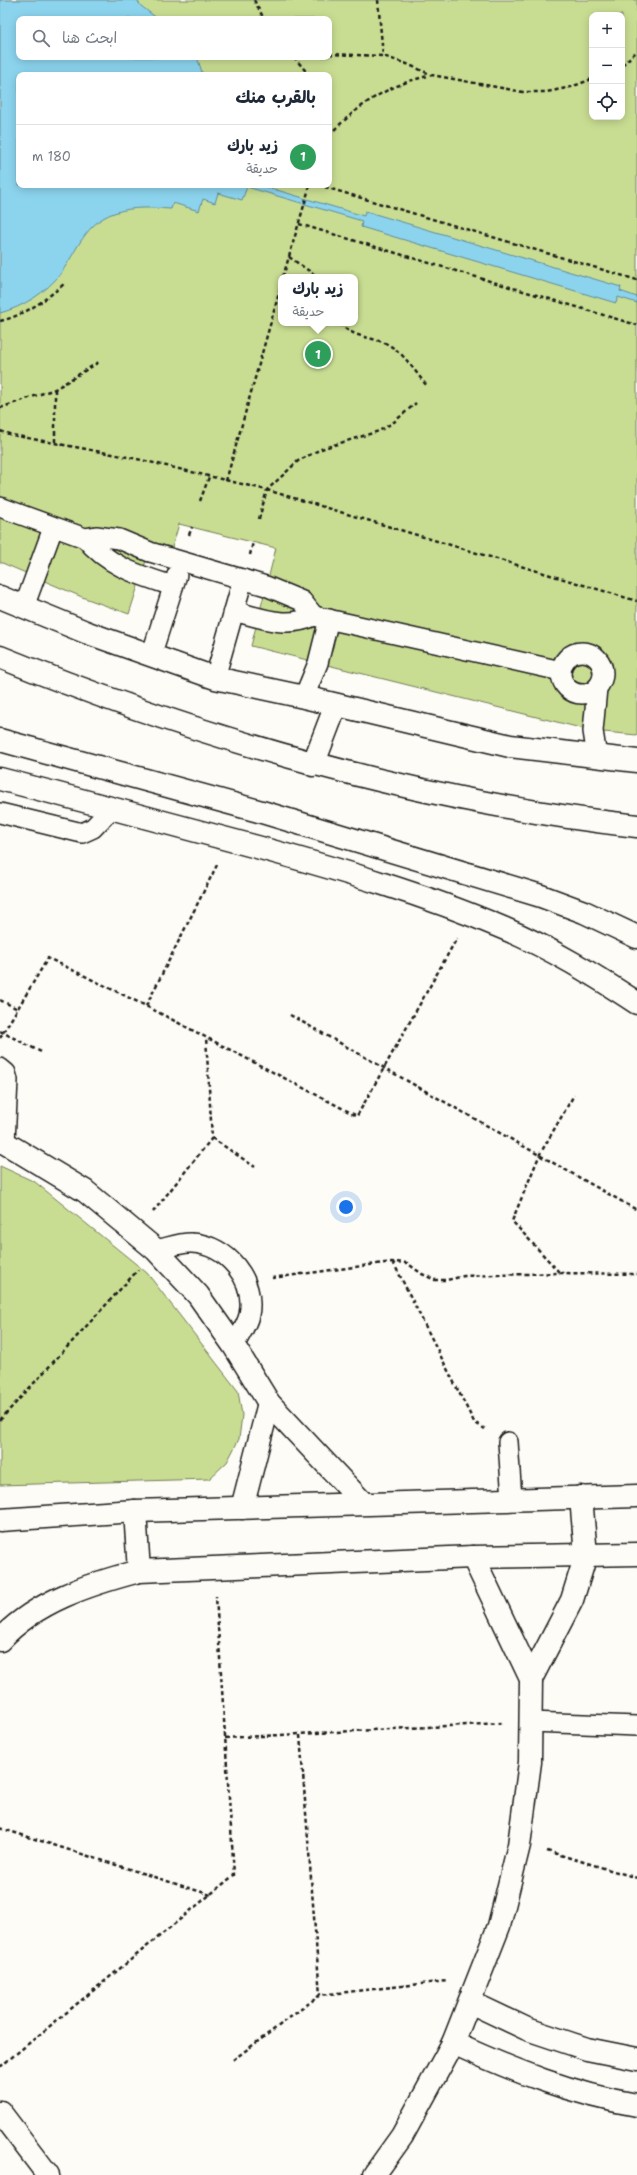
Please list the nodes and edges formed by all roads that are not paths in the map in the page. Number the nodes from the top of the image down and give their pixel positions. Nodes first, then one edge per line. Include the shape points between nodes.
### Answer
1 (0, 507) edge
2 (53, 528) junction
3 (85, 538) junction
4 (181, 561) junction
5 (243, 579) junction
6 (173, 586) junction
7 (0, 597) edge
8 (24, 607) junction
9 (234, 611) junction
10 (321, 618) junction
11 (151, 656) junction
12 (0, 657) edge
13 (561, 671) junction
14 (215, 678) junction
15 (597, 688) junction
16 (304, 697) junction
17 (336, 705) junction
18 (0, 740) edge
19 (597, 757) junction
20 (637, 761) edge
21 (313, 764) junction
22 (0, 779) edge
23 (112, 808) junction
24 (0, 813) edge
25 (637, 826) edge
26 (637, 937) edge
27 (637, 1003) edge
28 (0, 1068) edge
29 (2, 1141) edge
30 (156, 1250) junction
31 (234, 1346) junction
32 (269, 1403) junction
33 (508, 1442) road end
34 (637, 1496) edge
35 (581, 1497) junction
36 (512, 1499) junction
37 (363, 1503) junction
38 (242, 1508) junction
39 (135, 1511) junction
40 (0, 1520) edge
41 (637, 1554) edge
42 (586, 1555) junction
43 (473, 1557) junction
44 (140, 1571) junction
45 (0, 1640) edge
46 (531, 1679) junction
47 (530, 1722) junction
48 (637, 1726) edge
49 (470, 2002) junction
50 (453, 2043) junction
51 (637, 2059) edge
52 (637, 2105) edge
53 (0, 2112) edge
54 (48, 2175) edge
55 (374, 2175) edge

1 - 2 lane
2 - 3 lane
2 - 8 lane
3 - 4 lane via 96,536 119,539
3 - 6 lane via 111,562
4 - 5 lane
4 - 6 lane
5 - 9 lane
5 - 10 lane via 294,596
6 - 11 lane
7 - 8 street
8 - 11 street
9 - 10 lane via 286,624
9 - 14 lane
10 - 13 lane
10 - 16 lane via 318,663
11 - 14 street
12 - 21 street via 148,714 230,741
13 - 15 lane via 566,687 573,692 590,693
13 - 15 lane via 570,656 578,652 587,652 601,663 602,681
14 - 16 street
15 - 19 lane via 593,731
16 - 17 street
17 - 19 street via 510,746
17 - 21 street
18 - 26 street via 262,812 541,896 584,912
19 - 20 street
21 - 25 street via 410,788 507,807
22 - 23 street
23 - 24 lane via 93,828 82,833
23 - 27 street via 363,877 470,915 504,928 576,964
28 - 29 lane via 6,1073 8,1080
29 - 30 street via 85,1191
30 - 31 street via 198,1295
30 - 31 lane via 190,1242 208,1246 237,1266 246,1281 250,1299 249,1316
31 - 32 street
32 - 37 street
32 - 38 street
33 - 36 lane
34 - 35 street
35 - 36 street
35 - 42 street
36 - 37 street
37 - 38 street
38 - 39 street
39 - 40 street
39 - 44 street
41 - 42 street
42 - 43 street
42 - 46 street via 572,1600
43 - 44 street
43 - 46 street
44 - 45 street via 101,1581 64,1595 31,1615
46 - 47 street
47 - 48 lane
47 - 49 street via 530,1762 519,1845 499,1926
49 - 50 street
49 - 51 street via 528,2029 587,2049
50 - 52 street via 504,2067 557,2086
50 - 55 street via 402,2136
53 - 54 street

